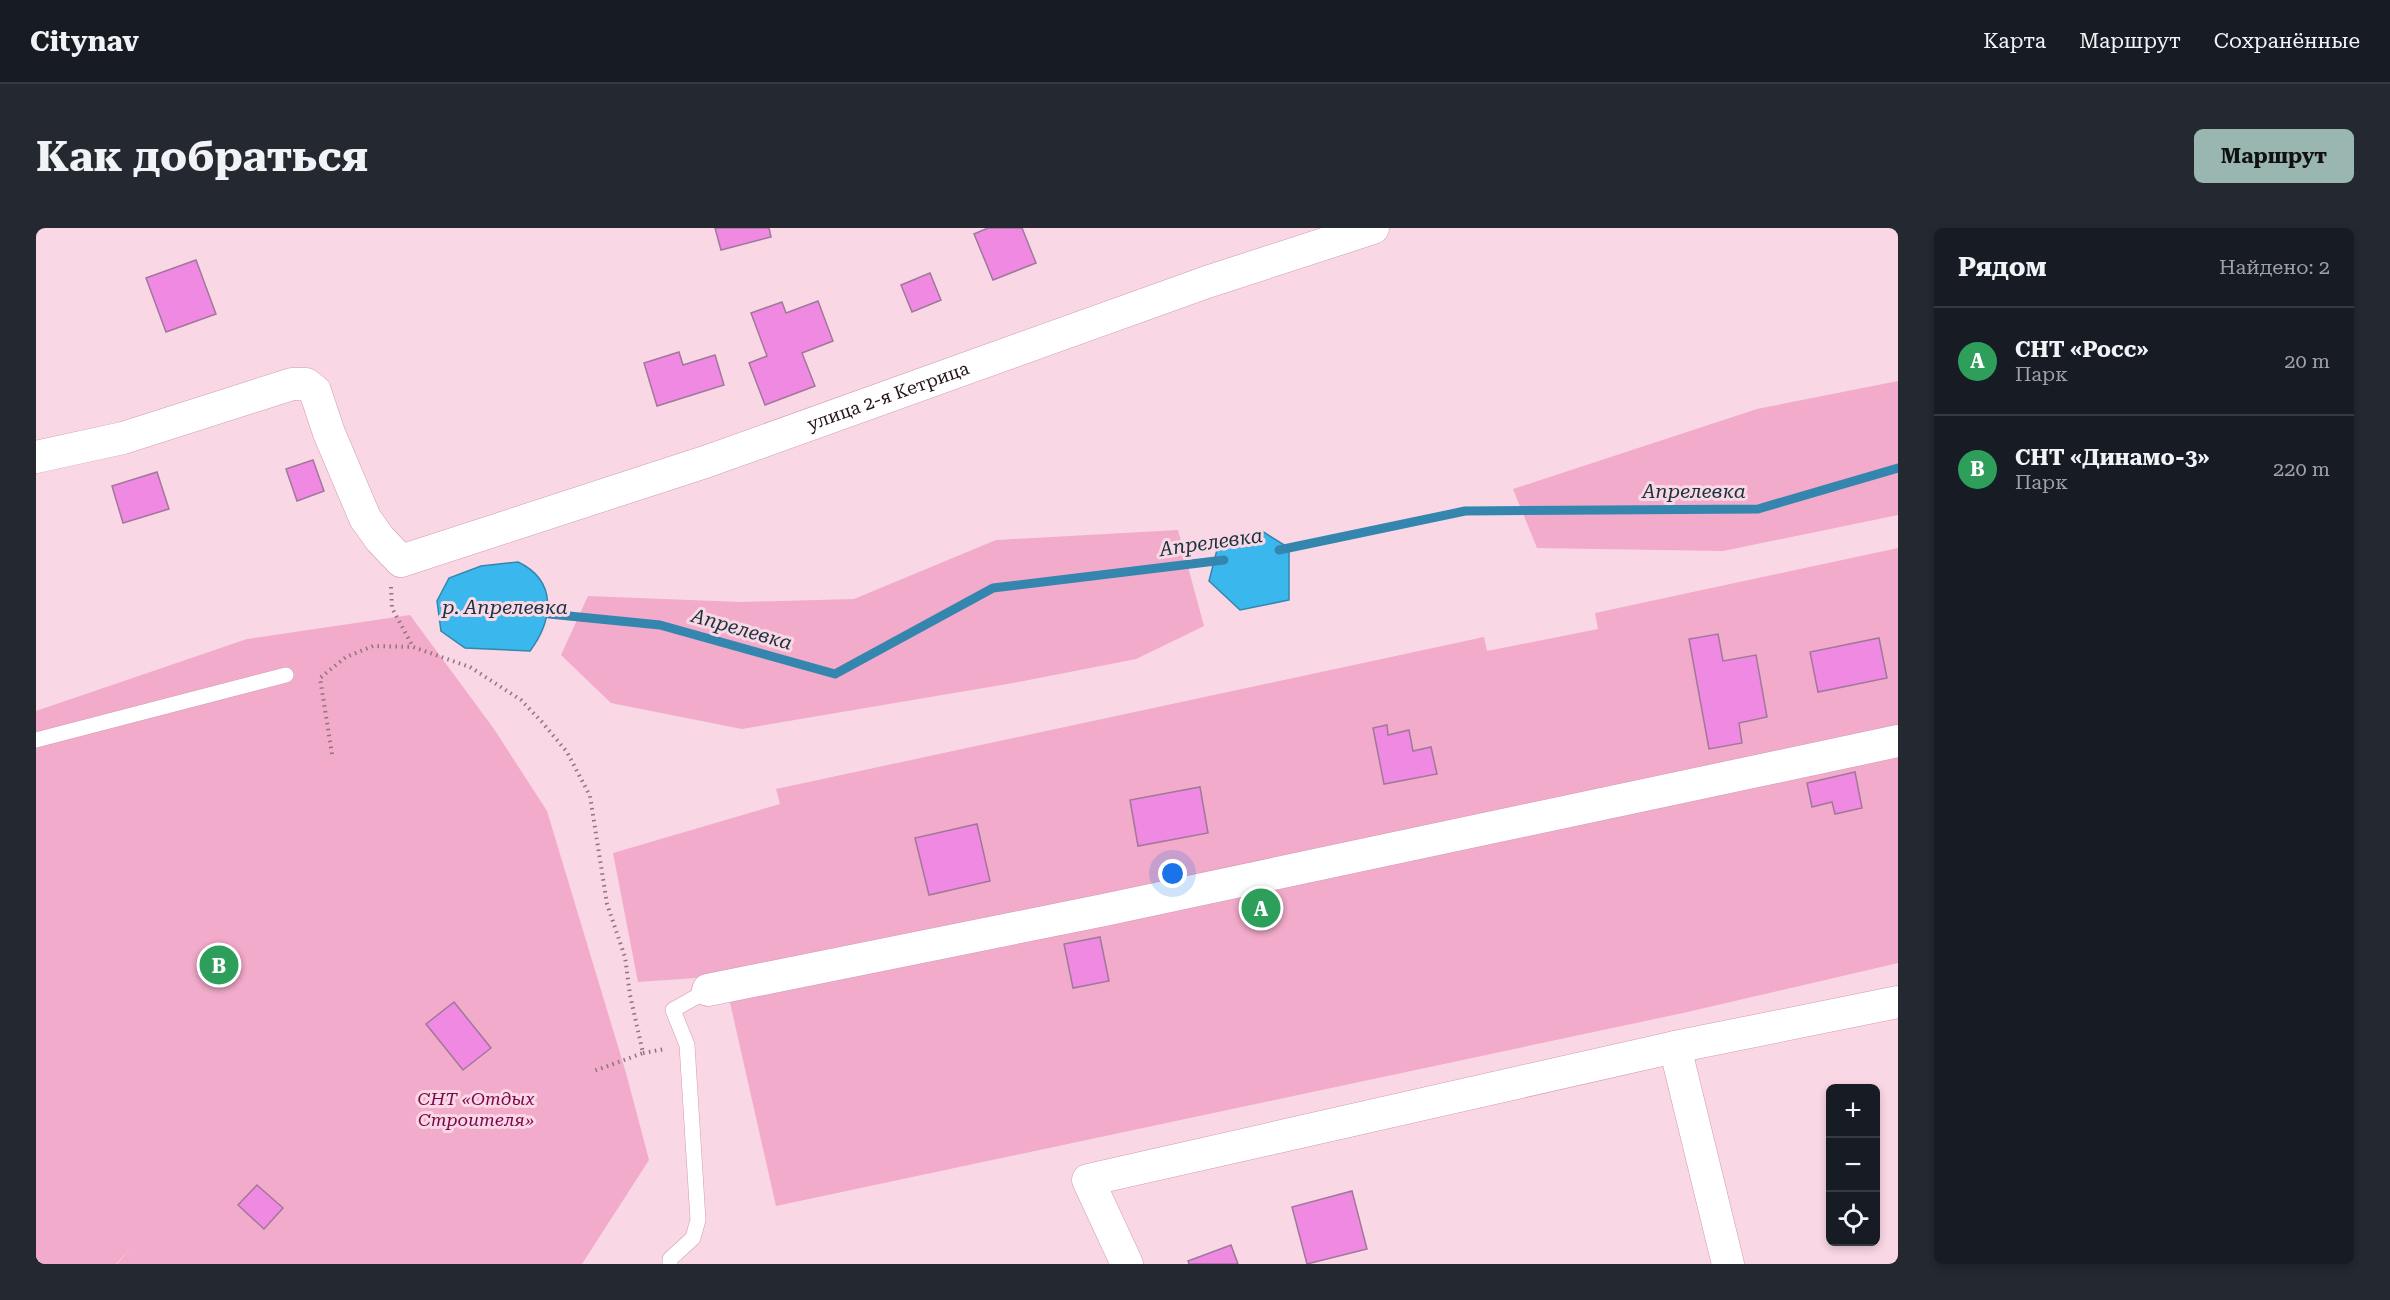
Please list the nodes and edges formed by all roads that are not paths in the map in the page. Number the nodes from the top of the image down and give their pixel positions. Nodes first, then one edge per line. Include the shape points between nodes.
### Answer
1 (1373, 228) edge
2 (36, 457) edge
3 (286, 675) dead end
4 (36, 740) edge
5 (1898, 741) edge
6 (708, 990) joint
7 (1898, 1002) edge
8 (1675, 1047) junction
9 (670, 1264) edge
10 (1127, 1264) edge
11 (1728, 1264) edge

1 - 2 street, улица 2-я Кетрица via 1207,282 708,461 401,561 365,518 315,390 306,384 292,384 123,438
3 - 4 lane
5 - 6 street
6 - 9 lane via 673,1010 687,1045 698,1220 693,1238 670,1259
7 - 8 street
8 - 10 street via 1088,1180
8 - 11 street

